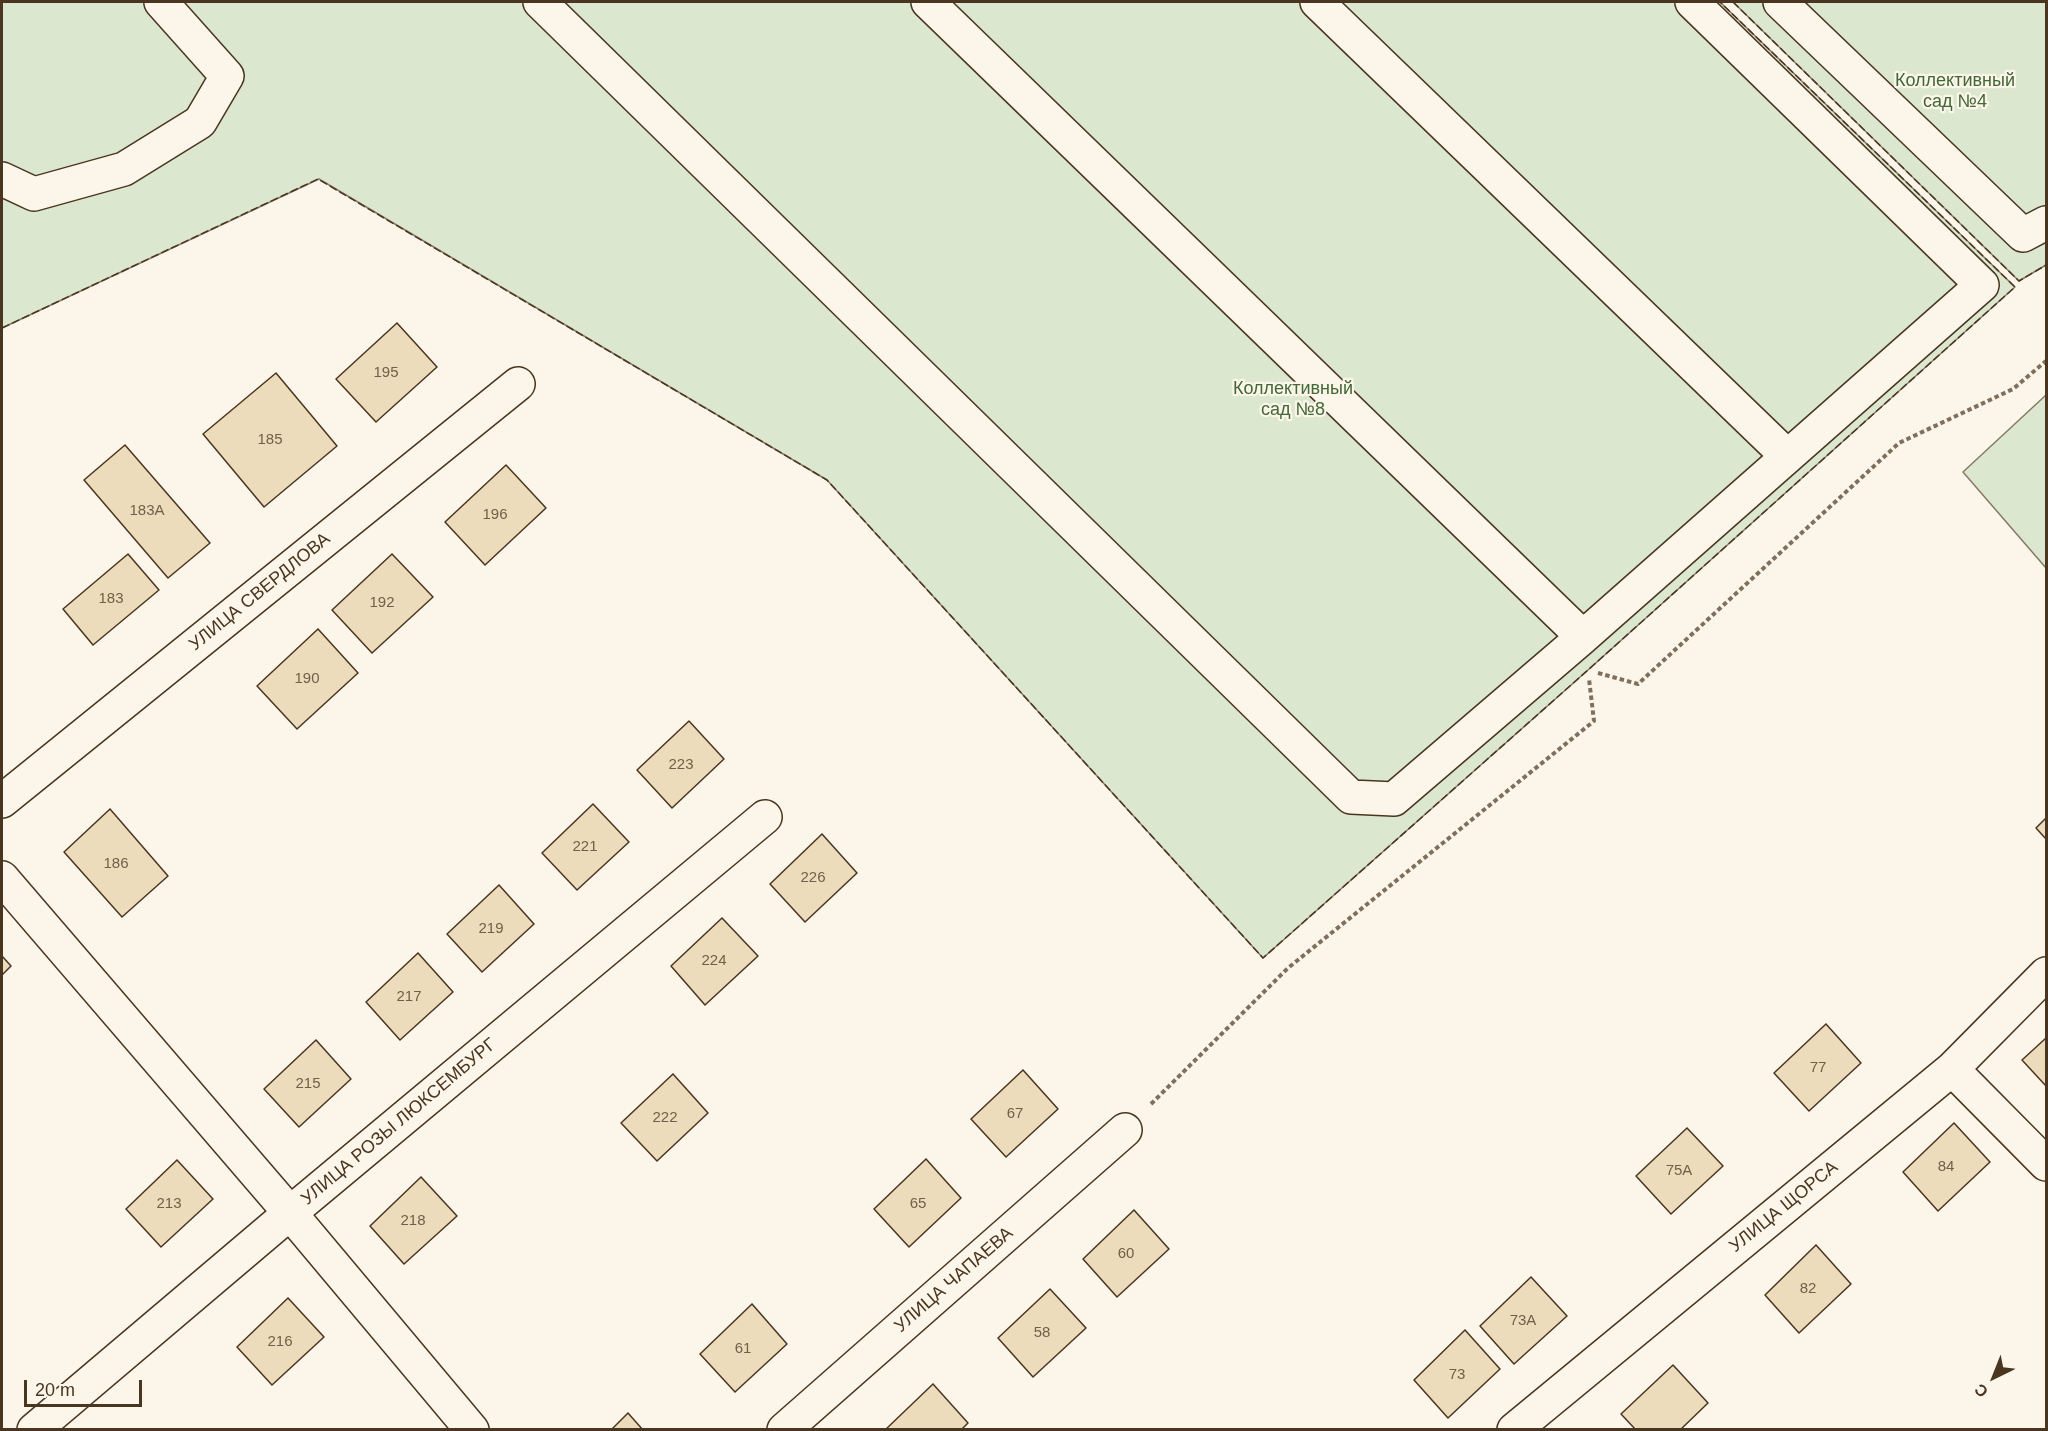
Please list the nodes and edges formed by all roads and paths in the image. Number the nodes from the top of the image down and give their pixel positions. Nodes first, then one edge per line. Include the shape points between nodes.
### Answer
1 (161, 2) edge
2 (540, 2) edge
3 (928, 2) edge
4 (1317, 2) edge
5 (1692, 2) edge
6 (1780, 2) edge
7 (2, 179) edge
8 (2046, 223) edge
9 (2046, 361) edge
10 (518, 384) dead end
11 (1787, 456) junction
12 (1583, 637) junction
13 (2, 801) edge
14 (765, 817) dead end
15 (2, 878) edge
16 (2046, 974) edge
17 (1952, 1069) junction
18 (1125, 1130) joint
19 (2046, 1164) edge
20 (290, 1213) junction
21 (34, 1430) edge
22 (472, 1430) edge
23 (784, 1430) edge
24 (1514, 1430) edge

1 - 7 street via 227,76 200,122 124,169 34,194
2 - 12 street via 1351,797 1394,799
3 - 12 street
4 - 11 street
5 - 11 street via 1982,285
6 - 8 street via 2024,235
9 - 18 path via 2013,389 1899,443 1638,684 1588,670 1594,721 1288,968
10 - 13 street, УЛИЦА СВЕРДЛОВА
11 - 12 street
14 - 20 street, УЛИЦА РОЗЫ ЛЮКСЕМБУРГ
15 - 20 street
16 - 17 street, УЛИЦА ЩОРСА
17 - 19 street
17 - 24 street, УЛИЦА ЩОРСА
18 - 23 street, УЛИЦА ЧАПАЕВА
20 - 21 street, УЛИЦА РОЗЫ ЛЮКСЕМБУРГ
20 - 22 street

